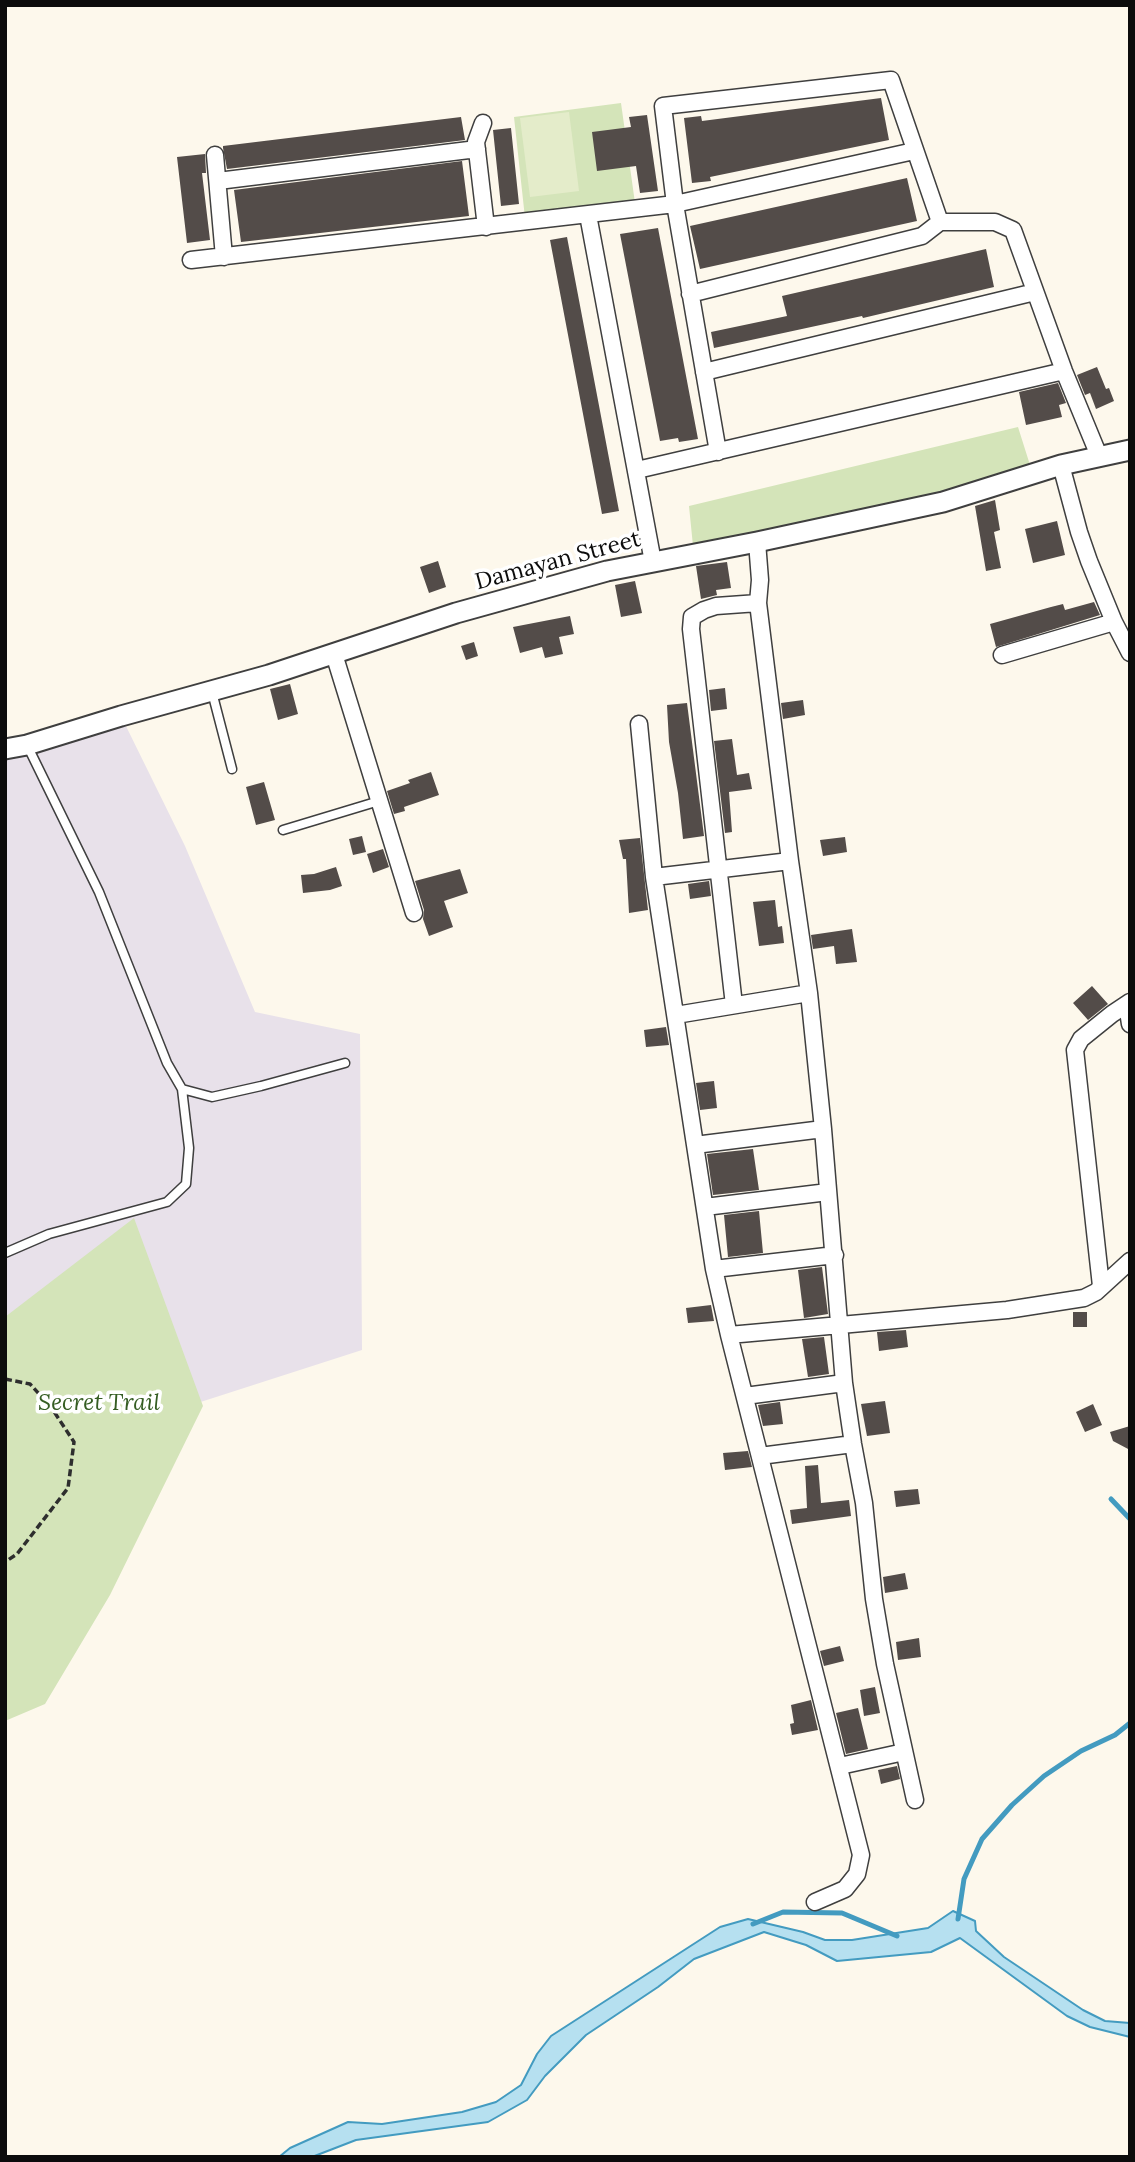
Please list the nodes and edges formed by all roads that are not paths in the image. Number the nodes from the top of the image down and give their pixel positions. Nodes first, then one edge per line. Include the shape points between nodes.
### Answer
1 (483, 123) dead end
2 (477, 149) junction
3 (914, 151) junction
4 (215, 155) dead end
5 (218, 181) junction
6 (675, 204) junction
7 (588, 215) junction
8 (940, 222) junction
9 (486, 227) junction
10 (224, 257) junction
11 (191, 260) dead end
12 (1035, 292) junction
13 (690, 294) junction
14 (1064, 371) junction
15 (704, 372) junction
16 (1130, 450) edge
17 (719, 452) junction
18 (1099, 456) junction
19 (1061, 465) junction
20 (637, 470) junction
21 (757, 542) junction
22 (653, 562) junction
23 (758, 603) junction
24 (1114, 622) junction
25 (1130, 653) edge
26 (334, 654) junction
27 (1002, 656) dead end
28 (212, 692) junction
29 (639, 724) dead end
30 (27, 745) junction
31 (5, 749) edge
32 (232, 769) dead end
33 (379, 801) junction
34 (283, 830) dead end
35 (790, 861) junction
36 (718, 869) junction
37 (654, 877) junction
38 (414, 913) dead end
39 (809, 993) junction
40 (1128, 1003) edge
41 (734, 1005) junction
42 (676, 1015) junction
43 (1130, 1024) edge
44 (345, 1063) dead end
45 (182, 1089) junction
46 (823, 1129) junction
47 (695, 1146) junction
48 (828, 1192) junction
49 (705, 1207) junction
50 (5, 1253) edge
51 (835, 1255) junction
52 (1130, 1261) edge
53 (714, 1269) junction
54 (1101, 1286) junction
55 (839, 1326) junction
56 (729, 1335) junction
57 (844, 1383) junction
58 (745, 1396) junction
59 (853, 1444) junction
60 (761, 1456) junction
61 (904, 1752) junction
62 (839, 1766) junction
63 (915, 1800) dead end
64 (815, 1902) dead end

1 - 2 street
2 - 5 street
2 - 9 street
3 - 6 street
3 - 6 street via 891,80 663,106
3 - 8 street
4 - 5 street
5 - 10 street
6 - 7 street
6 - 13 street
7 - 9 street
7 - 20 street
8 - 12 street via 995,222 1013,230
8 - 13 street via 922,236
9 - 10 street
10 - 11 street
12 - 14 street
12 - 15 street
13 - 15 street
14 - 17 street
14 - 18 street
15 - 17 street
16 - 18 street, Damayan Street
17 - 20 street
18 - 19 street, Damayan Street
19 - 21 street, Damayan Street via 943,502
19 - 24 street via 1079,532
20 - 22 street
21 - 22 street, Damayan Street
21 - 23 street
22 - 26 street, Damayan Street via 456,613
23 - 35 street
23 - 36 street via 716,606 692,617
24 - 25 street
24 - 27 street
26 - 28 street, Damayan Street
26 - 33 street
28 - 30 street, Damayan Street
28 - 32 lane
29 - 37 street
30 - 31 street, Damayan Street
30 - 45 lane via 99,892 167,1063
33 - 34 lane
33 - 38 street
35 - 36 street
35 - 39 street
36 - 37 street
36 - 41 street
37 - 42 street
39 - 41 street
39 - 46 street
40 - 43 street
40 - 54 street via 1080,1039 1075,1050
41 - 42 street
42 - 47 street
44 - 45 lane via 212,1097
45 - 50 lane via 189,1148 186,1184 177,1193 167,1202 49,1234
46 - 47 street
46 - 48 street
47 - 49 street
48 - 49 street
48 - 51 street
49 - 53 street
51 - 53 street
51 - 55 street
52 - 54 street
53 - 56 street
54 - 55 street via 1084,1298 1022,1308
55 - 56 street
55 - 57 street
56 - 58 street
57 - 58 street
57 - 59 street
58 - 60 street
59 - 60 street
59 - 61 street via 874,1599
60 - 62 street
61 - 62 street
61 - 63 street
62 - 64 street via 861,1855 857,1874 845,1889

